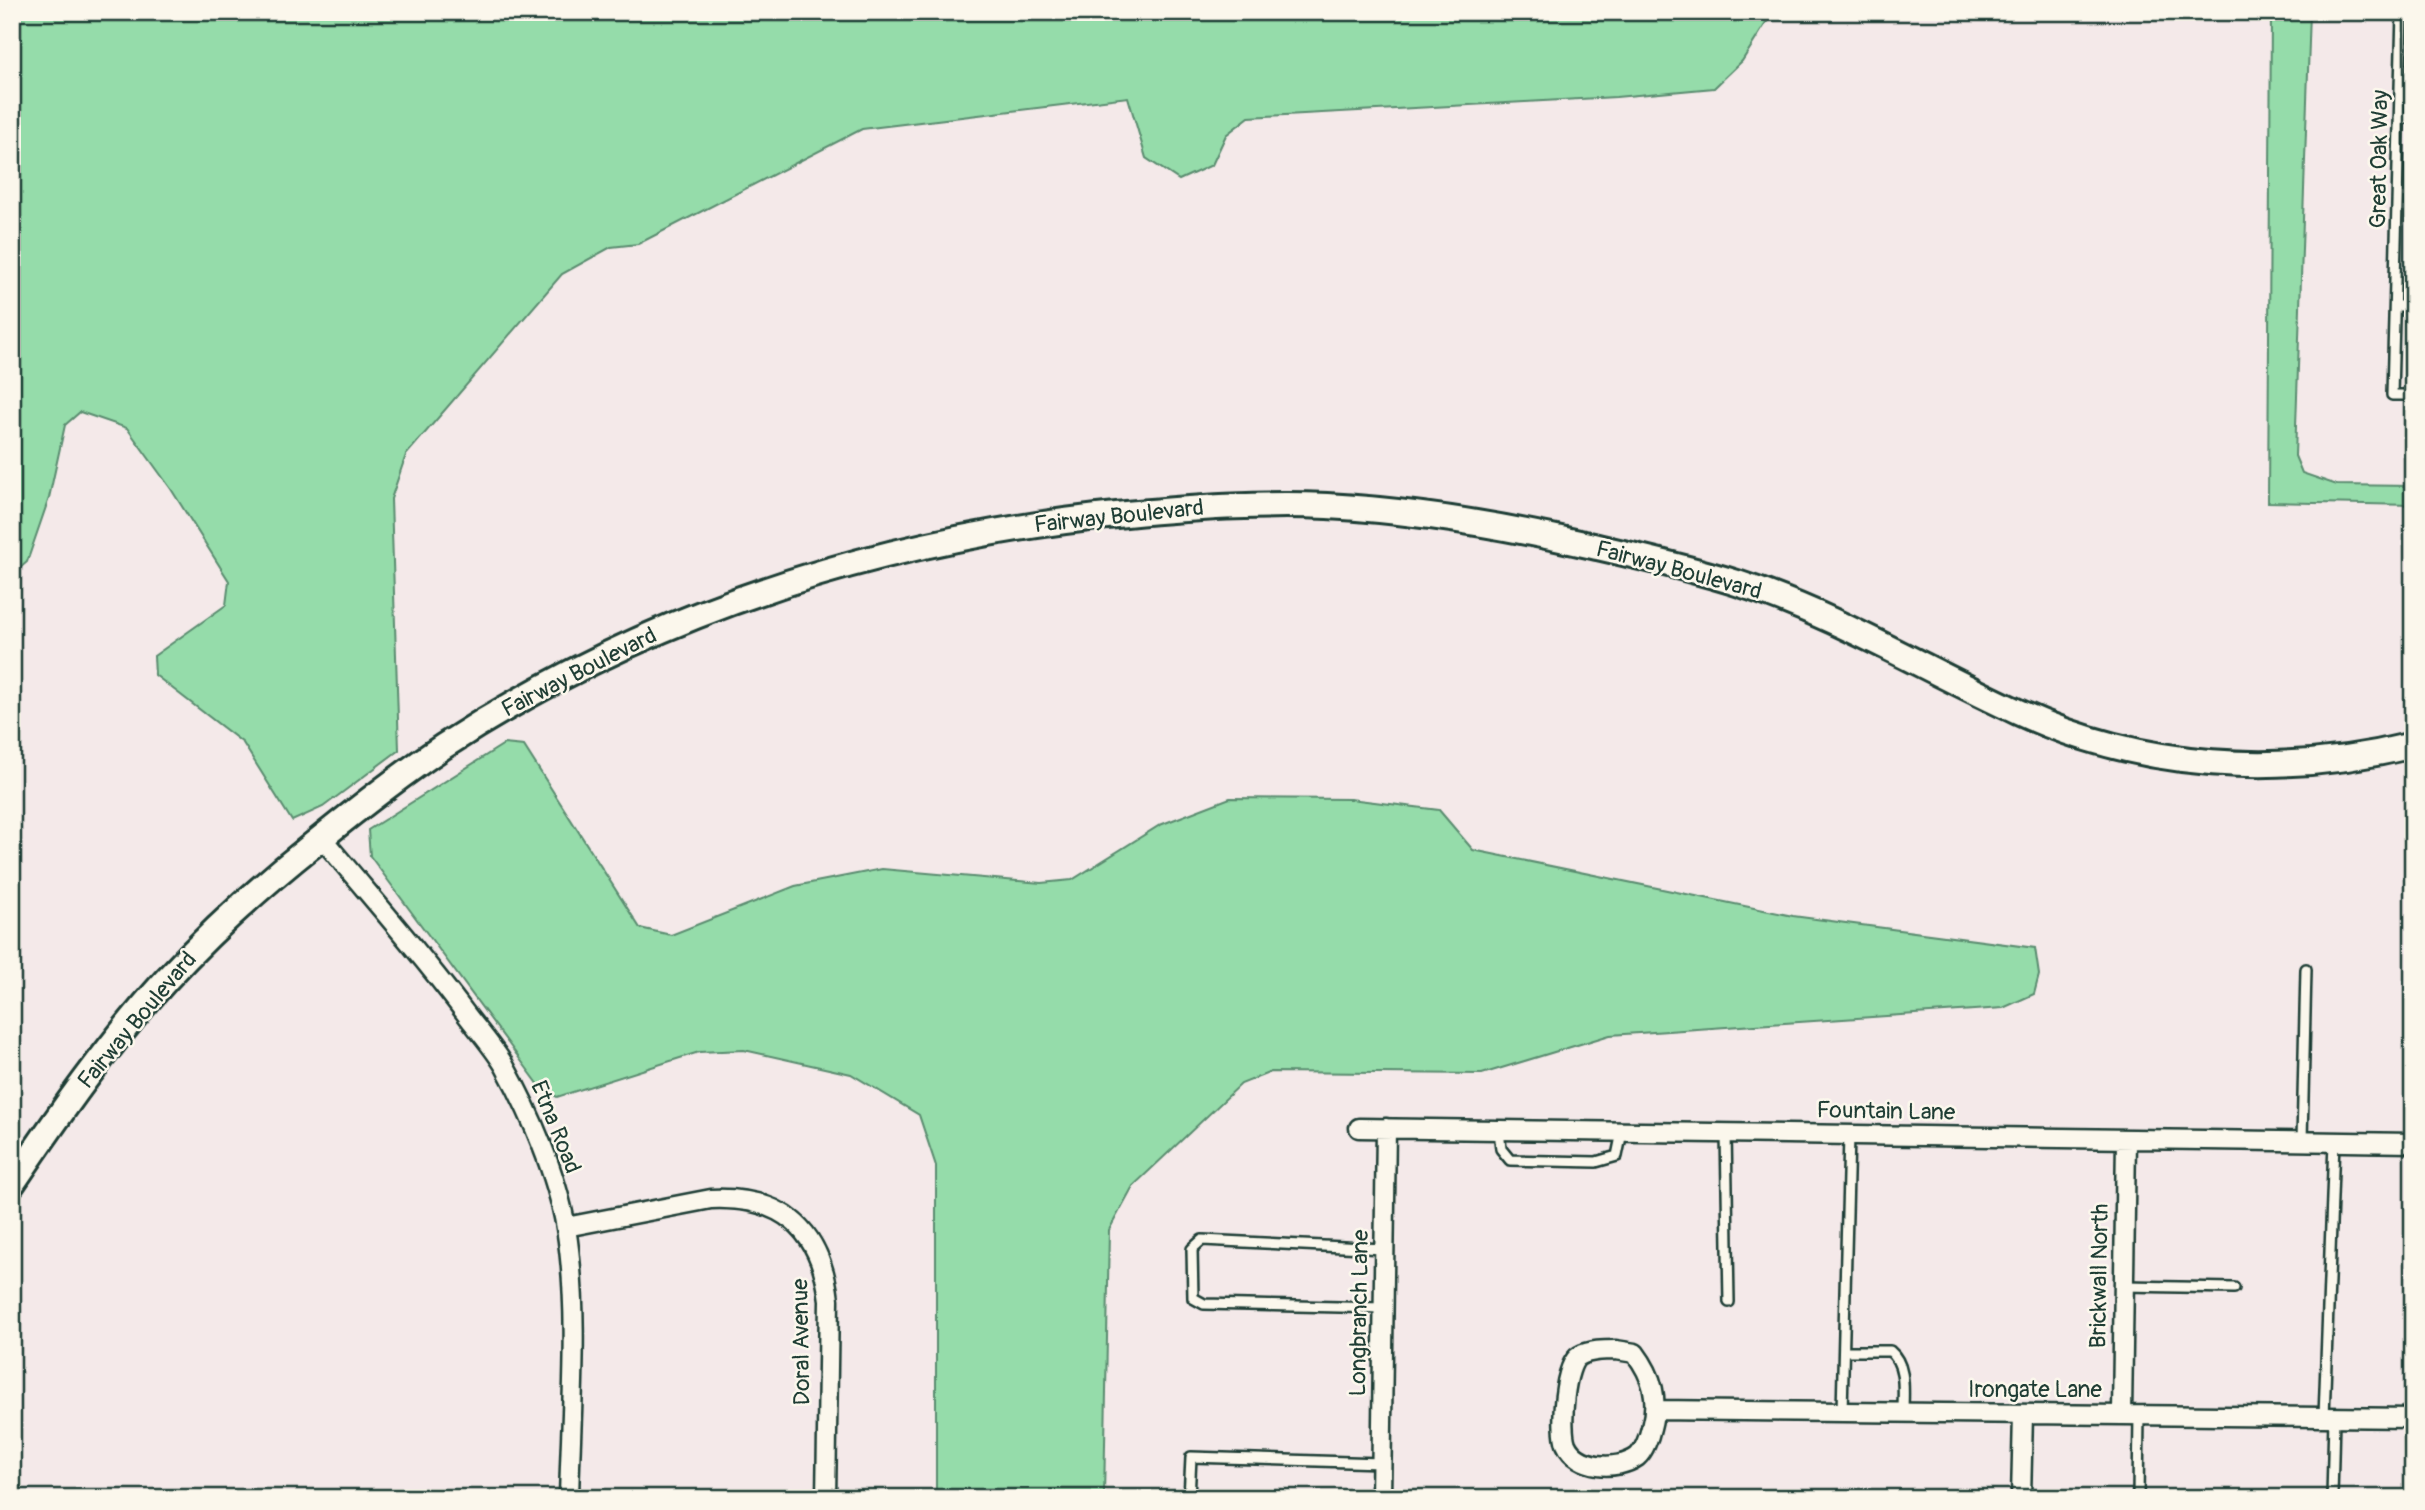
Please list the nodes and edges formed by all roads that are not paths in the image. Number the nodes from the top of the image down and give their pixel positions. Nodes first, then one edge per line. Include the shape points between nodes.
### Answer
1 (2402, 12) edge
2 (2399, 118) junction
3 (2413, 118) edge
4 (2395, 306) junction
5 (2413, 306) edge
6 (2413, 395) edge
7 (2413, 744) edge
8 (321, 838) junction
9 (2306, 969) dead end
10 (1359, 1128) dead end
11 (1386, 1128) junction
12 (1499, 1130) junction
13 (1622, 1132) junction
14 (1726, 1133) junction
15 (1849, 1135) junction
16 (2126, 1139) junction
17 (2302, 1141) junction
18 (2334, 1142) junction
19 (2413, 1143) edge
20 (12, 1184) edge
21 (566, 1227) junction
22 (1384, 1250) junction
23 (2124, 1286) junction
24 (2234, 1288) dead end
25 (1728, 1302) dead end
26 (1384, 1308) junction
27 (1844, 1351) junction
28 (1656, 1410) junction
29 (1842, 1411) junction
30 (1903, 1412) junction
31 (2023, 1414) junction
32 (2130, 1414) junction
33 (2329, 1417) junction
34 (2413, 1418) edge
35 (1381, 1463) junction
36 (569, 1498) edge
37 (826, 1498) edge
38 (1189, 1498) edge
39 (1381, 1498) edge
40 (2021, 1498) edge
41 (2138, 1498) edge
42 (2332, 1498) edge

1 - 2 lane, Great Oak Way
2 - 3 lane
2 - 4 lane, Great Oak Way
4 - 5 lane
4 - 6 lane, Great Oak Way via 2392,395
7 - 8 street, Fairway Boulevard via 2367,755 2285,764 2209,763 2149,755 2099,743 2021,714 1846,627 1720,578 1471,521 1330,507 1216,507 1046,522 970,535 828,569 711,609 620,648 477,725
8 - 20 street, Fairway Boulevard via 225,920 165,981 95,1065
8 - 21 street, Etna Road via 503,1063 550,1170
9 - 17 lane
10 - 11 street, Fountain Lane
11 - 12 street, Fountain Lane
11 - 22 street, Longbranch Lane
12 - 13 street, Fountain Lane
12 - 13 lane via 1501,1149 1510,1160 1547,1161 1617,1156
13 - 14 street, Fountain Lane
14 - 15 street, Fountain Lane
14 - 25 lane
15 - 16 street, Fountain Lane
15 - 27 lane
16 - 17 street, Fountain Lane
16 - 23 street, Brickwall North
17 - 18 street, Fountain Lane
18 - 19 street, Fountain Lane
18 - 33 lane
21 - 36 street, Etna Road via 572,1336
21 - 37 street, Doral Avenue via 732,1198 754,1201 793,1221 814,1247 829,1300
22 - 26 street, Longbranch Lane
22 - 26 lane via 1202,1240 1192,1249 1193,1298 1203,1304
23 - 24 lane
23 - 32 street, Brickwall North
26 - 35 street, Longbranch Lane
27 - 29 lane
27 - 30 lane via 1890,1351 1898,1357
28 - 28 street via 1638,1456 1618,1465 1593,1465 1578,1459 1566,1443 1568,1371 1577,1357 1596,1351 1635,1353 1655,1390
28 - 29 street, Irongate Lane
29 - 30 street, Irongate Lane
30 - 31 street, Irongate Lane
31 - 32 street, Irongate Lane
31 - 40 street
32 - 33 street, Irongate Lane
32 - 41 lane
33 - 34 street, Irongate Lane
33 - 42 lane
35 - 38 lane via 1191,1457
35 - 39 street, Longbranch Lane

